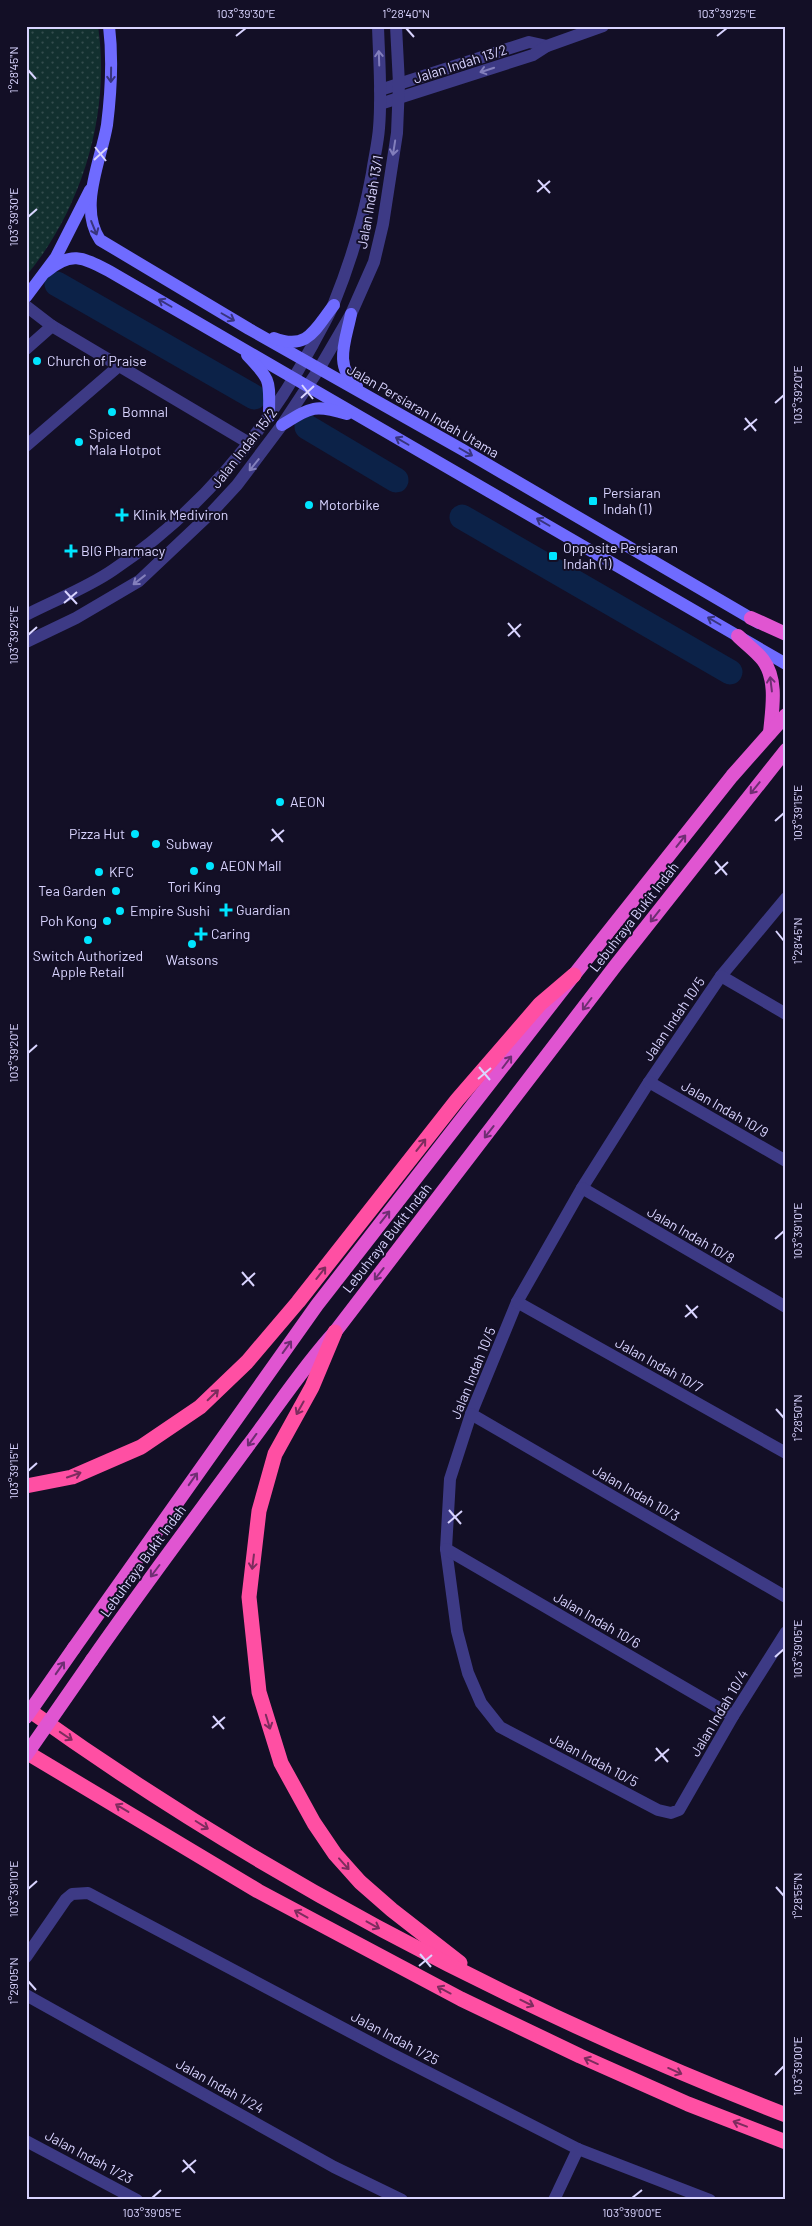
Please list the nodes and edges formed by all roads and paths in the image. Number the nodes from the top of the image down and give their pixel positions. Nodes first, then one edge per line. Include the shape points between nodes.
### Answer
1 (110, 26) edge
2 (378, 26) edge
3 (396, 26) edge
4 (603, 26) edge
5 (547, 46) junction
6 (399, 84) junction
7 (380, 90) junction
8 (399, 100) junction
9 (380, 104) junction
10 (94, 180) junction
11 (46, 272) junction
12 (26, 297) edge
13 (334, 305) junction
14 (26, 306) edge
15 (351, 314) junction
16 (52, 326) junction
17 (249, 329) junction
18 (238, 345) junction
19 (26, 349) edge
20 (304, 361) junction
21 (120, 365) junction
22 (319, 369) junction
23 (294, 378) junction
24 (308, 386) junction
25 (378, 403) junction
26 (269, 417) junction
27 (370, 422) junction
28 (282, 425) junction
29 (249, 443) junction
30 (26, 446) edge
31 (26, 615) edge
32 (751, 618) junction
33 (786, 634) edge
34 (738, 636) junction
35 (786, 639) edge
36 (26, 642) edge
37 (786, 664) edge
38 (786, 715) edge
39 (770, 732) junction
40 (786, 750) edge
41 (786, 898) edge
42 (574, 975) junction
43 (721, 976) junction
44 (786, 1014) edge
45 (650, 1082) junction
46 (786, 1161) edge
47 (582, 1188) junction
48 (517, 1302) junction
49 (786, 1307) edge
50 (335, 1332) junction
51 (471, 1414) junction
52 (786, 1453) edge
53 (26, 1486) edge
54 (446, 1549) junction
55 (786, 1597) edge
56 (786, 1632) edge
57 (26, 1708) edge
58 (733, 1716) junction
59 (26, 1718) edge
60 (26, 1745) edge
61 (26, 1753) edge
62 (61, 1772) junction
63 (679, 1810) joint
64 (26, 1957) edge
65 (483, 1982) junction
66 (26, 1995) edge
67 (786, 2115) edge
68 (26, 2141) edge
69 (786, 2142) edge
70 (578, 2149) junction
71 (137, 2200) edge
72 (402, 2200) edge
73 (554, 2200) edge
74 (710, 2200) edge

1 -> 10 main road, Jalan Persiaran Indah Utama via 111,85
7 -> 2 street, Jalan Indah 13/1
3 - 6 street, Jalan Indah 13/1
4 - 5 street, Jalan Indah 13/2
5 - 6 street, Jalan Indah 13/2 via 529,42
5 -> 8 street, Jalan Indah 13/2 via 533,55
6 - 7 street, Jalan Indah 13/2
6 - 8 street, Jalan Indah 13/1
7 - 9 street, Jalan Indah 13/1
8 - 9 street, Jalan Indah 13/2
8 -> 15 street, Jalan Indah 13/1 via 397,133 374,262
9 - 13 street, Jalan Indah 13/1 via 379,129 366,200
10 - 11 main road, Jalan Persiaran Indah Utama
10 -> 17 main road, Jalan Persiaran Indah Utama via 91,217 93,229 100,240
11 - 12 main road, Jalan Persiaran Indah Utama
18 -> 11 main road, Jalan Persiaran Indah Utama via 92,262 70,258 60,260
13 - 17 main road via 309,337 302,341 289,343
13 - 20 street, Jalan Indah 13/1
14 - 16 street
15 - 22 street, Jalan Indah 13/1
15 - 25 main road via 343,368 350,380
16 - 19 street
16 - 21 street
17 - 20 main road, Jalan Persiaran Indah Utama
18 - 23 main road, Jalan Persiaran Indah Utama
18 - 26 main road via 267,377 270,384
20 - 22 main road, Jalan Persiaran Indah Utama
20 - 23 street, Jalan Indah 15/2
21 - 29 street
21 - 30 street
22 - 24 street, Jalan Indah 15/2
22 - 25 main road, Jalan Persiaran Indah Utama
23 - 24 main road, Jalan Persiaran Indah Utama
23 - 26 street, Jalan Indah 15/2
24 - 27 main road, Jalan Persiaran Indah Utama
24 - 28 street, Jalan Indah 15/2
25 -> 32 main road, Jalan Persiaran Indah Utama
26 - 29 street, Jalan Indah 15/2
27 - 28 main road via 318,408 303,412
34 -> 27 main road, Jalan Persiaran Indah Utama
28 -> 36 street, Jalan Indah 15/2 via 237,485 139,581 76,618
29 - 31 street, Jalan Indah 15/2 via 199,499 150,543 112,571
32 - 33 highway
32 - 35 main road, Jalan Persiaran Indah Utama
34 - 37 main road, Jalan Persiaran Indah Utama
39 -> 34 highway via 773,686 770,673 764,661
38 - 39 highway, Lebuhraya Bukit Indah
42 -> 39 highway, Lebuhraya Bukit Indah
40 -> 50 highway, Lebuhraya Bukit Indah via 610,973
41 - 43 street, Jalan Indah 10/5
53 -> 42 highway via 72,1477 141,1446 200,1407 247,1362 298,1302 457,1100 540,1004
59 -> 42 highway, Lebuhraya Bukit Indah, bridge via 317,1304
43 - 44 street
43 - 45 street, Jalan Indah 10/5
45 - 46 street, Jalan Indah 10/9
45 - 47 street, Jalan Indah 10/5
47 - 48 street, Jalan Indah 10/5
47 - 49 street, Jalan Indah 10/8
48 - 51 street, Jalan Indah 10/5
48 - 52 street, Jalan Indah 10/7
50 -> 61 highway, Lebuhraya Bukit Indah, bridge via 311,1358
50 -> 65 highway via 312,1387 275,1454 259,1511 249,1597 259,1692 281,1763 335,1854 392,1910
51 - 54 street, Jalan Indah 10/5 via 450,1479
51 - 55 street, Jalan Indah 10/3
54 - 58 street, Jalan Indah 10/6
54 - 63 street, Jalan Indah 10/5 via 457,1631 468,1673 480,1703 500,1727 658,1810 671,1813
56 - 58 street, Jalan Indah 10/4
57 -> 65 highway via 152,1794 244,1851 346,1910
58 - 63 street, Jalan Indah 10/4
60 - 62 highway
61 - 62 highway
69 -> 62 highway via 688,2104 461,1999 258,1890
64 - 70 street, Jalan Indah 1/25 via 66,1900 72,1894 88,1893
65 -> 67 highway via 713,2087
66 - 72 street, Jalan Indah 1/24 via 334,2167
68 - 71 street, Jalan Indah 1/23
70 - 73 street
70 - 74 street, Jalan Indah 1/25

